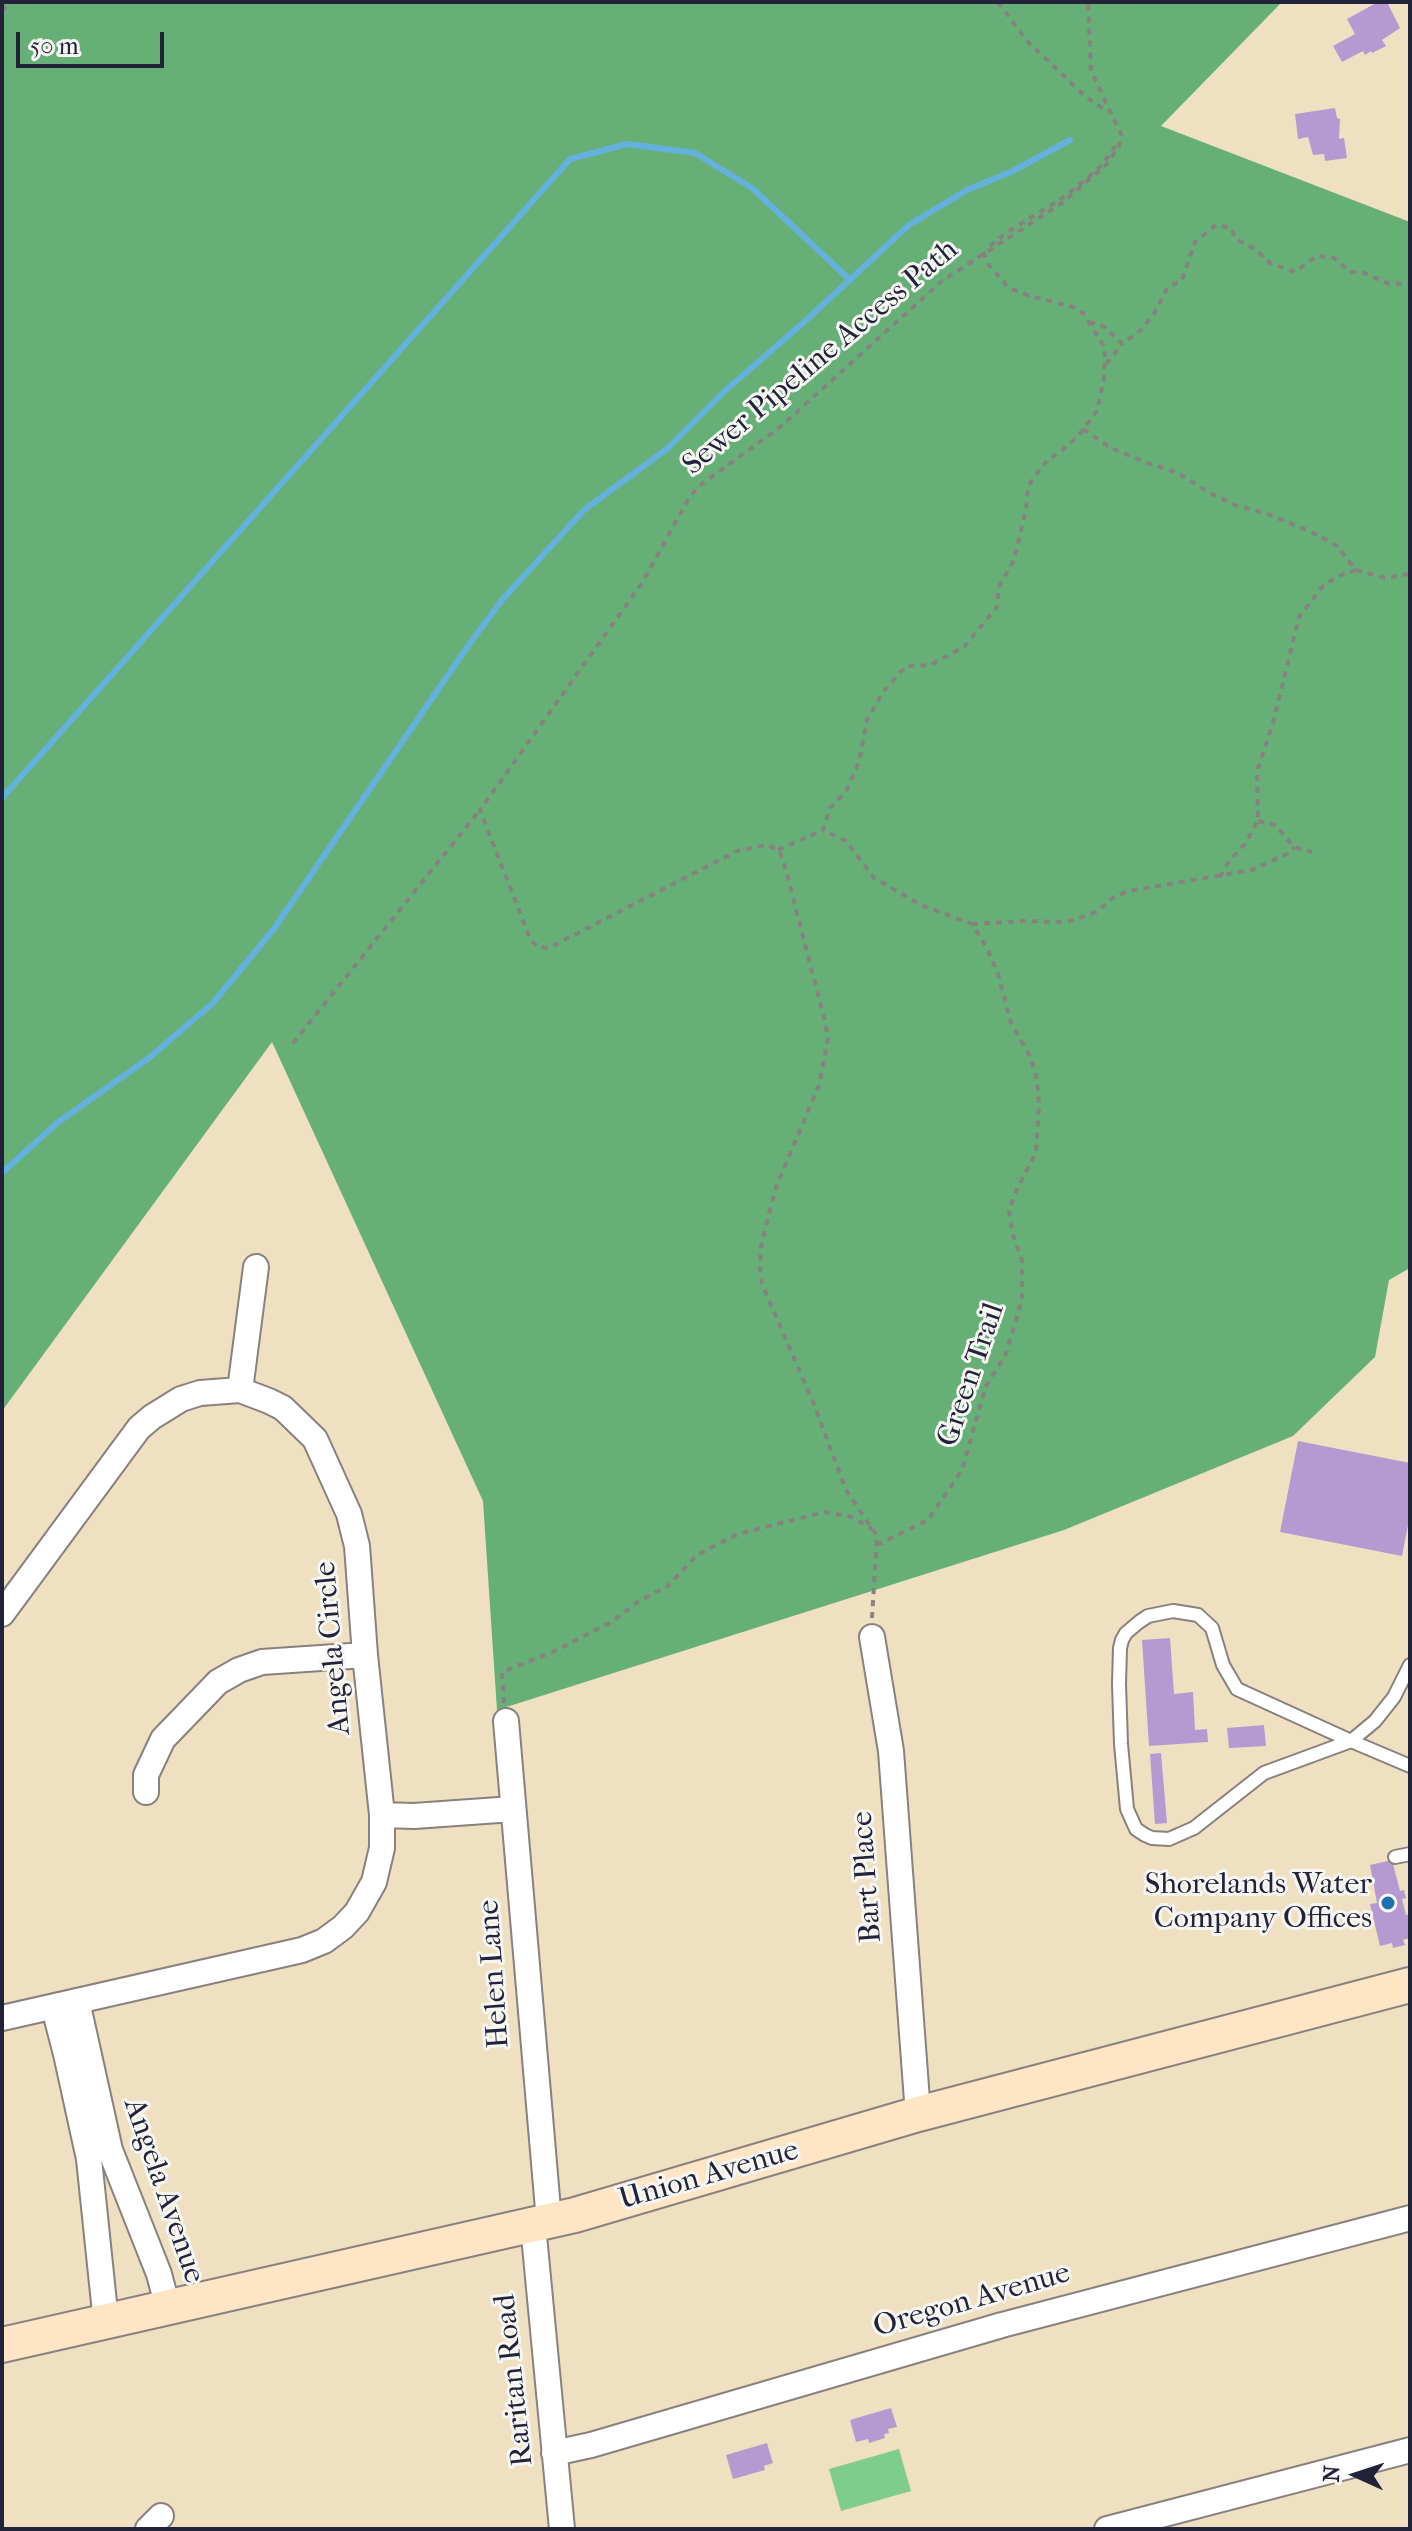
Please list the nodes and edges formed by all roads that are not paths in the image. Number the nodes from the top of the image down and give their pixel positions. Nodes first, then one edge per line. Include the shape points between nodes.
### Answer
1 (256, 1267) dead end
2 (240, 1390) junction
3 (2, 1614) edge
4 (872, 1637) road end
5 (365, 1655) junction
6 (1410, 1665) edge
7 (506, 1721) road end
8 (1351, 1741) junction
9 (1410, 1766) edge
10 (146, 1792) dead end
11 (513, 1809) junction
12 (382, 1815) junction
13 (1410, 1854) edge
14 (1395, 1857) dead end
15 (1410, 1985) edge
16 (65, 2005) junction
17 (2, 2018) edge
18 (918, 2114) junction
19 (1410, 2218) edge
20 (541, 2223) junction
21 (168, 2308) junction
22 (106, 2322) junction
23 (2, 2345) edge
24 (1410, 2450) edge
25 (554, 2453) junction
26 (562, 2529) edge
27 (1107, 2529) edge

1 - 2 street
2 - 3 street, Angela Circle via 181,1399 139,1428
2 - 5 street, Angela Circle via 283,1408 320,1448 357,1546
4 - 18 street, Bart Place via 891,1751
5 - 10 street via 262,1662 218,1682 163,1739 146,1775
5 - 12 street, Angela Circle
6 - 8 lane via 1394,1697
7 - 11 street, Helen Lane
8 - 8 lane via 1237,1689 1212,1628 1198,1615 1173,1611 1148,1616 1122,1640 1124,1798 1136,1829 1145,1835 1169,1839 1186,1833 1264,1773
8 - 9 lane
11 - 12 street
11 - 20 street, Helen Lane
12 - 16 street, Angela Circle via 374,1882 357,1912 324,1941
13 - 14 lane
15 - 18 street, Union Avenue
16 - 17 street, Angela Circle
16 - 21 street, Angela Avenue via 110,2150
16 - 22 street, Angela Avenue via 66,2054 89,2159
18 - 20 street, Union Avenue
19 - 25 street, Oregon Avenue via 1002,2325
20 - 21 street, Union Avenue
20 - 25 street, Raritan Road
21 - 22 street, Union Avenue
22 - 23 street, Union Avenue
24 - 27 street
25 - 26 street, Raritan Road

